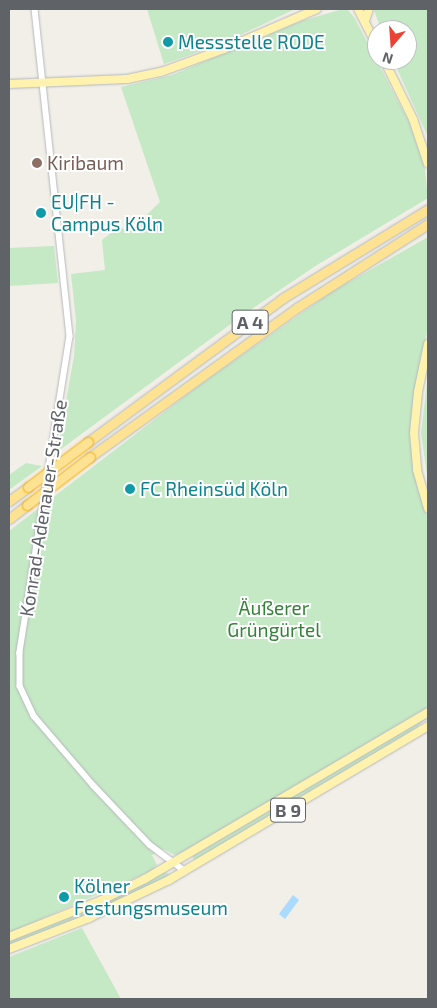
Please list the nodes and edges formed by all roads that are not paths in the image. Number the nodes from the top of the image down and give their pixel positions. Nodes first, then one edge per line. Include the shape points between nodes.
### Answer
1 (35, 9) edge
2 (317, 9) edge
3 (358, 9) edge
4 (369, 9) edge
5 (365, 20) junction
6 (367, 24) edge
7 (389, 70) edge
8 (41, 82) junction
9 (9, 84) edge
10 (428, 164) edge
11 (428, 209) edge
12 (424, 227) edge
13 (428, 344) edge
14 (9, 501) edge
15 (428, 508) edge
16 (9, 519) edge
17 (428, 712) edge
18 (428, 726) edge
19 (173, 863) junction
20 (185, 871) junction
21 (9, 937) edge
22 (9, 950) edge

1 - 8 street, Konrad-Adenauer-Straße
2 - 8 main road via 210,55 161,72 127,79
3 - 5 main road
4 - 5 main road
5 - 6 main road
7 - 10 main road via 413,119
8 - 9 main road
8 - 19 street, Konrad-Adenauer-Straße via 70,336 20,653 20,686 30,710 55,742 112,807
11 - 14 highway, A 4, bridge via 283,298
12 - 16 highway, A 4, bridge via 298,307
13 - 15 main road via 414,433 418,471
17 - 19 main road, B 9
18 - 20 main road, B 9
19 - 20 street, Konrad-Adenauer-Straße
19 - 21 main road, B 9 via 102,900
20 - 22 main road, B 9 via 89,918

